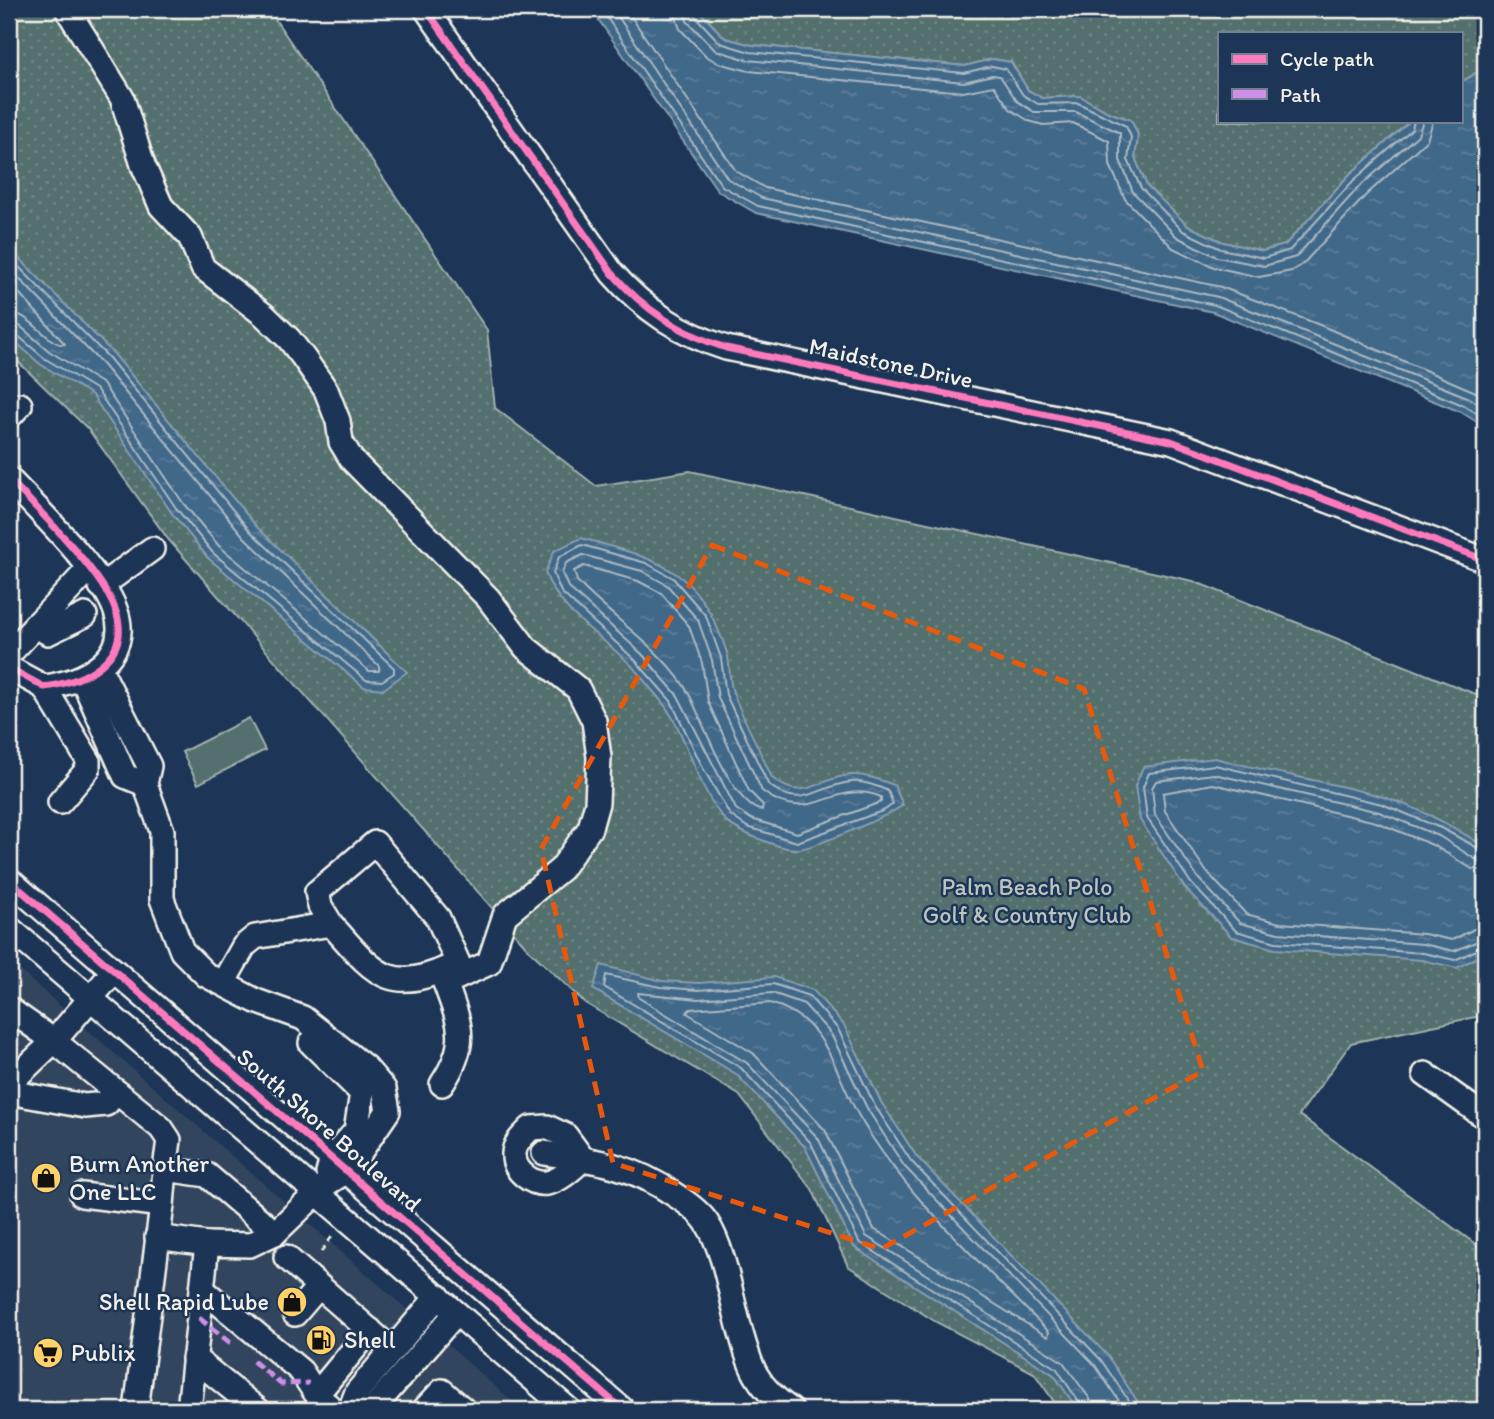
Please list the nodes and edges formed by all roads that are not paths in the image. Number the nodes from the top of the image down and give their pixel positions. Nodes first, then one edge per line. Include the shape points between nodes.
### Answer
1 (67, 9) edge
2 (426, 9) edge
3 (9, 479) edge
4 (152, 549) dead end
5 (1485, 560) edge
6 (94, 578) junction
7 (85, 615) dead end
8 (35, 625) junction
9 (9, 654) edge
10 (9, 668) edge
11 (90, 673) junction
12 (44, 687) junction
13 (60, 802) dead end
14 (9, 880) edge
15 (331, 925) junction
16 (9, 928) edge
17 (114, 971) junction
18 (443, 977) junction
19 (223, 984) junction
20 (89, 999) junction
21 (9, 1009) edge
22 (54, 1041) junction
23 (1425, 1074) dead end
24 (9, 1084) edge
25 (442, 1084) dead end
26 (117, 1091) junction
27 (9, 1092) edge
28 (1485, 1117) edge
29 (544, 1153) dead end
30 (339, 1165) junction
31 (165, 1169) junction
32 (322, 1189) junction
33 (82, 1195) dead end
34 (162, 1205) junction
35 (275, 1233) junction
36 (158, 1237) junction
37 (207, 1244) junction
38 (286, 1257) dead end
39 (319, 1286) junction
40 (202, 1289) junction
41 (438, 1296) junction
42 (456, 1313) junction
43 (283, 1329) junction
44 (370, 1331) junction
45 (392, 1350) junction
46 (194, 1358) junction
47 (317, 1394) junction
48 (136, 1410) edge
49 (189, 1410) edge
50 (258, 1410) edge
51 (334, 1410) edge
52 (350, 1410) edge
53 (366, 1410) edge
54 (424, 1410) edge
55 (464, 1410) edge
56 (569, 1410) edge
57 (623, 1410) edge
58 (790, 1410) edge

1 - 18 street via 121,97 154,193 190,237 203,268 289,339 326,390 341,442 352,460 488,598 526,648 578,689 594,721 599,757 597,803 585,837 561,869 505,915 489,963
2 - 5 street, Maidstone Drive via 612,273 649,310 687,333 726,348 1171,442
3 - 6 street
4 - 6 street
6 - 8 street
6 - 11 street via 115,608 118,629 107,662
7 - 8 street via 48,633
8 - 9 street
10 - 12 street
11 - 12 street
11 - 19 street via 125,776 145,784 162,831 162,899 167,917 182,951 206,975
12 - 13 street via 88,760 88,769
14 - 17 street, South Shore Boulevard
15 - 18 street via 370,968 397,981
15 - 18 street via 317,892 375,843 438,918 458,963
15 - 19 street via 255,937 244,946
16 - 20 street
17 - 20 street
17 - 30 street, South Shore Boulevard
18 - 25 street via 459,1025 460,1048 457,1062
19 - 30 street via 277,1009 362,1093 356,1131
20 - 22 street via 68,1005 52,1027
20 - 32 street
21 - 22 street
22 - 24 street
22 - 26 street
23 - 28 street
26 - 27 street via 106,1104 85,1106
26 - 31 street via 169,1140
29 - 58 street via 610,1163 650,1177 686,1202 707,1224 723,1263 751,1369 772,1397
30 - 32 street
30 - 57 street, South Shore Boulevard
31 - 34 street
31 - 35 street via 207,1175
32 - 35 street
32 - 41 street
33 - 34 street
34 - 36 street
35 - 37 street via 250,1245
36 - 37 street
36 - 48 street
37 - 40 street
38 - 39 street
39 - 43 street
39 - 44 street
40 - 43 street
40 - 46 street
41 - 42 street
41 - 45 street
42 - 53 street
42 - 56 street
43 - 47 street via 301,1371
44 - 45 street
44 - 47 street
45 - 52 street via 356,1392
46 - 49 street
46 - 50 street
47 - 51 street
54 - 55 street via 442,1391

